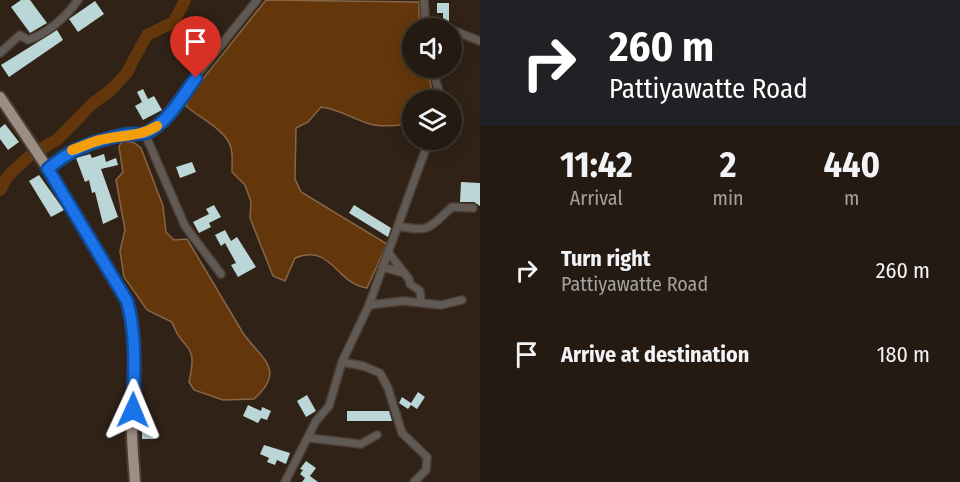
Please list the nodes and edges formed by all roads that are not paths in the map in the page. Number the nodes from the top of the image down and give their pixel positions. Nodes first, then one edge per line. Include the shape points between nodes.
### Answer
1 (78, 0) edge
2 (257, 0) edge
3 (424, 0) edge
4 (425, 18) edge
5 (462, 34) edge
6 (480, 40) edge
7 (0, 53) edge
8 (0, 97) edge
9 (145, 134) junction
10 (425, 150) edge
11 (47, 168) junction
12 (473, 208) dead end
13 (398, 226) junction
14 (388, 252) junction
15 (382, 267) junction
16 (405, 273) junction
17 (221, 274) dead end
18 (462, 300) dead end
19 (421, 303) junction
20 (369, 305) junction
21 (342, 362) junction
22 (377, 435) dead end
23 (309, 438) junction
24 (135, 482) edge
25 (285, 482) edge
26 (414, 482) edge

1 - 7 street via 69,13 37,37 28,40 20,34
2 - 9 street via 168,114
3 - 4 street
5 - 6 street
8 - 11 main road
9 - 11 street via 98,140
9 - 17 street via 185,226
10 - 13 street
11 - 24 main road via 127,301 133,321
12 - 13 street via 452,207 420,231
13 - 14 street
14 - 15 street
14 - 16 street
15 - 16 street
15 - 20 street
16 - 19 street via 410,284 420,291
18 - 19 street via 441,305
19 - 20 street
20 - 21 street
21 - 23 street via 329,406 316,421
21 - 26 street via 380,373 402,433 427,457 426,470
22 - 23 street via 361,444
23 - 25 street

